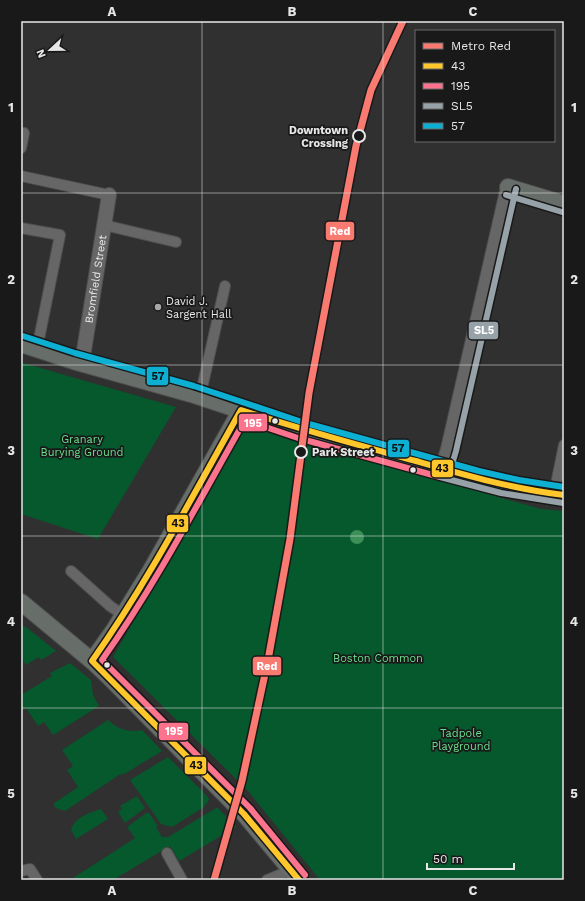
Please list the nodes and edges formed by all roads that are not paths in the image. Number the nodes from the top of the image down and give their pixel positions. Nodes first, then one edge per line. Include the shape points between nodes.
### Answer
1 (24, 133) dead end
2 (21, 148) edge
3 (21, 176) edge
4 (508, 187) joint
5 (109, 195) joint
6 (564, 204) edge
7 (104, 225) junction
8 (21, 228) edge
9 (176, 242) dead end
10 (225, 286) dead end
11 (21, 344) edge
12 (37, 349) junction
13 (82, 363) junction
14 (200, 397) junction
15 (242, 410) junction
16 (564, 445) edge
17 (442, 469) junction
18 (559, 494) edge
19 (71, 571) dead end
20 (21, 602) edge
21 (27, 613) edge
22 (123, 615) junction
23 (92, 661) junction
24 (167, 853) dead end
25 (26, 870) edge
26 (295, 875) edge
27 (37, 880) edge
28 (182, 880) edge
29 (267, 880) edge

1 - 2 street
3 - 5 street
4 - 6 main road
4 - 17 main road
5 - 7 main road, Bromfield Street
7 - 9 street
7 - 13 main road, Bromfield Street
8 - 12 street via 60,235
10 - 14 street
11 - 12 main road
12 - 13 main road
13 - 14 main road
14 - 15 main road
15 - 17 main road via 300,430
15 - 22 main road
16 - 18 street
17 - 18 main road via 518,488
19 - 22 street
20 - 21 main road
21 - 23 main road
22 - 23 main road
23 - 26 main road via 244,814
24 - 28 street
25 - 27 street
26 - 29 street

